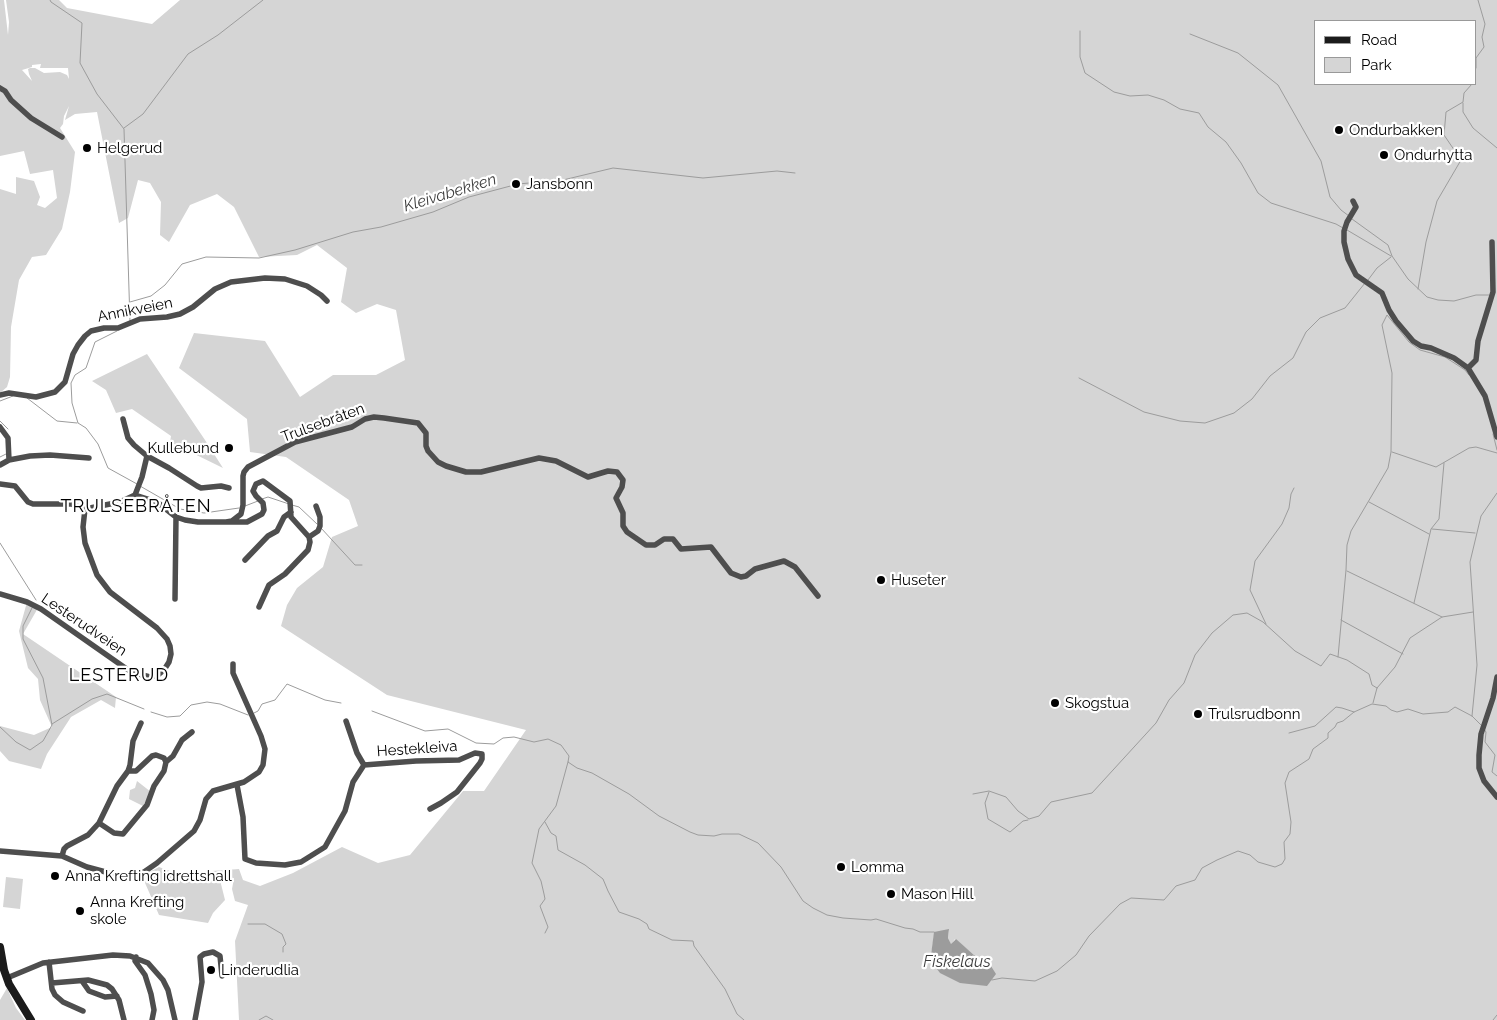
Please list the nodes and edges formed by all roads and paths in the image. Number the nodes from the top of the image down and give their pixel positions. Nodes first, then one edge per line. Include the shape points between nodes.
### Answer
1 (0, 88) edge
2 (62, 137) dead end
3 (1353, 201) dead end
4 (1492, 242) dead end
5 (327, 301) dead end
6 (1468, 368) junction
7 (0, 395) edge
8 (123, 419) dead end
9 (0, 428) edge
10 (1497, 437) edge
11 (9, 456) junction
12 (147, 456) junction
13 (89, 458) dead end
14 (0, 465) edge
15 (0, 484) edge
16 (229, 488) dead end
17 (135, 495) junction
18 (316, 506) dead end
19 (85, 509) junction
20 (291, 512) junction
21 (176, 517) junction
22 (226, 522) junction
23 (309, 537) junction
24 (245, 560) dead end
25 (0, 594) edge
26 (818, 596) dead end
27 (176, 599) dead end
28 (260, 607) dead end
29 (233, 664) dead end
30 (1497, 677) edge
31 (346, 720) dead end
32 (141, 722) dead end
33 (192, 732) dead end
34 (166, 762) junction
35 (364, 765) junction
36 (128, 771) junction
37 (236, 785) junction
38 (1497, 797) edge
39 (430, 809) dead end
40 (99, 823) junction
41 (0, 851) edge
42 (62, 856) junction
43 (0, 946) edge
44 (136, 957) junction
45 (49, 962) junction
46 (222, 976) dead end
47 (7, 978) junction
48 (82, 981) junction
49 (52, 983) junction
50 (117, 996) junction
51 (83, 1011) dead end
52 (31, 1020) edge
53 (124, 1020) edge
54 (152, 1020) edge
55 (176, 1020) edge
56 (195, 1020) edge

1 - 2 street via 31,118
3 - 6 street via 1356,206 1344,231 1344,242 1356,275 1382,293 1396,322 1413,341
4 - 6 street via 1493,292 1478,341 1476,360
5 - 7 street, Annikveien via 307,286 285,279 231,282 180,314 140,319 91,331 73,354 65,382 56,392 36,397
6 - 10 street via 1485,396
8 - 12 street via 128,438
9 - 11 street via 8,438
11 - 13 street
11 - 14 street
12 - 16 street via 201,488
12 - 17 street
15 - 19 street via 14,486 28,502 71,504
17 - 19 street
17 - 21 street via 157,502
18 - 23 street via 320,526
19 - 25 street, Lesterudveien via 85,543 97,575 110,592 167,639 171,654 164,670 150,677 131,672 41,609
20 - 22 street via 290,501 286,497 260,482 253,491 263,503 262,514 247,522
20 - 23 street via 294,521
20 - 24 street
21 - 22 street via 198,522
21 - 27 street
22 - 26 street, Trulsebråten via 241,514 243,476 248,467 295,442 352,427 365,419 384,418 418,423 426,433 428,451 438,462 466,472 481,472 539,458 556,461 588,478 608,471 617,472 623,480 616,498 623,514 623,526 646,545 673,539 681,550 711,547 731,573 741,577 755,569 784,561 795,567
23 - 28 street via 308,550 269,585
29 - 37 street via 233,673 261,736 265,757 259,772
30 - 38 street via 1480,734 1479,768 1484,781
31 - 35 street, Hestekleiva
32 - 36 street via 132,741
33 - 34 street
34 - 36 street via 160,756 152,756 136,771
34 - 40 street via 147,805 123,834 114,833
35 - 37 street, Hestekleiva via 353,782 346,811 325,847 294,864 265,864 245,859 243,817
35 - 39 street, Hestekleiva via 459,760 474,753 482,754 480,763 457,792
36 - 40 street
37 - 42 street via 213,790 206,799 194,831 144,872 129,875 108,873
40 - 42 street via 88,835 67,846
41 - 42 street
43 - 47 street
44 - 45 street via 114,955
44 - 54 street via 151,994
44 - 55 street via 148,963 163,980
45 - 47 street
45 - 49 street
46 - 56 street via 220,956 213,952 200,957 202,982
47 - 52 street
48 - 49 street
48 - 50 street via 106,985
48 - 50 street via 90,991 105,997
49 - 51 street via 58,999
50 - 53 street

